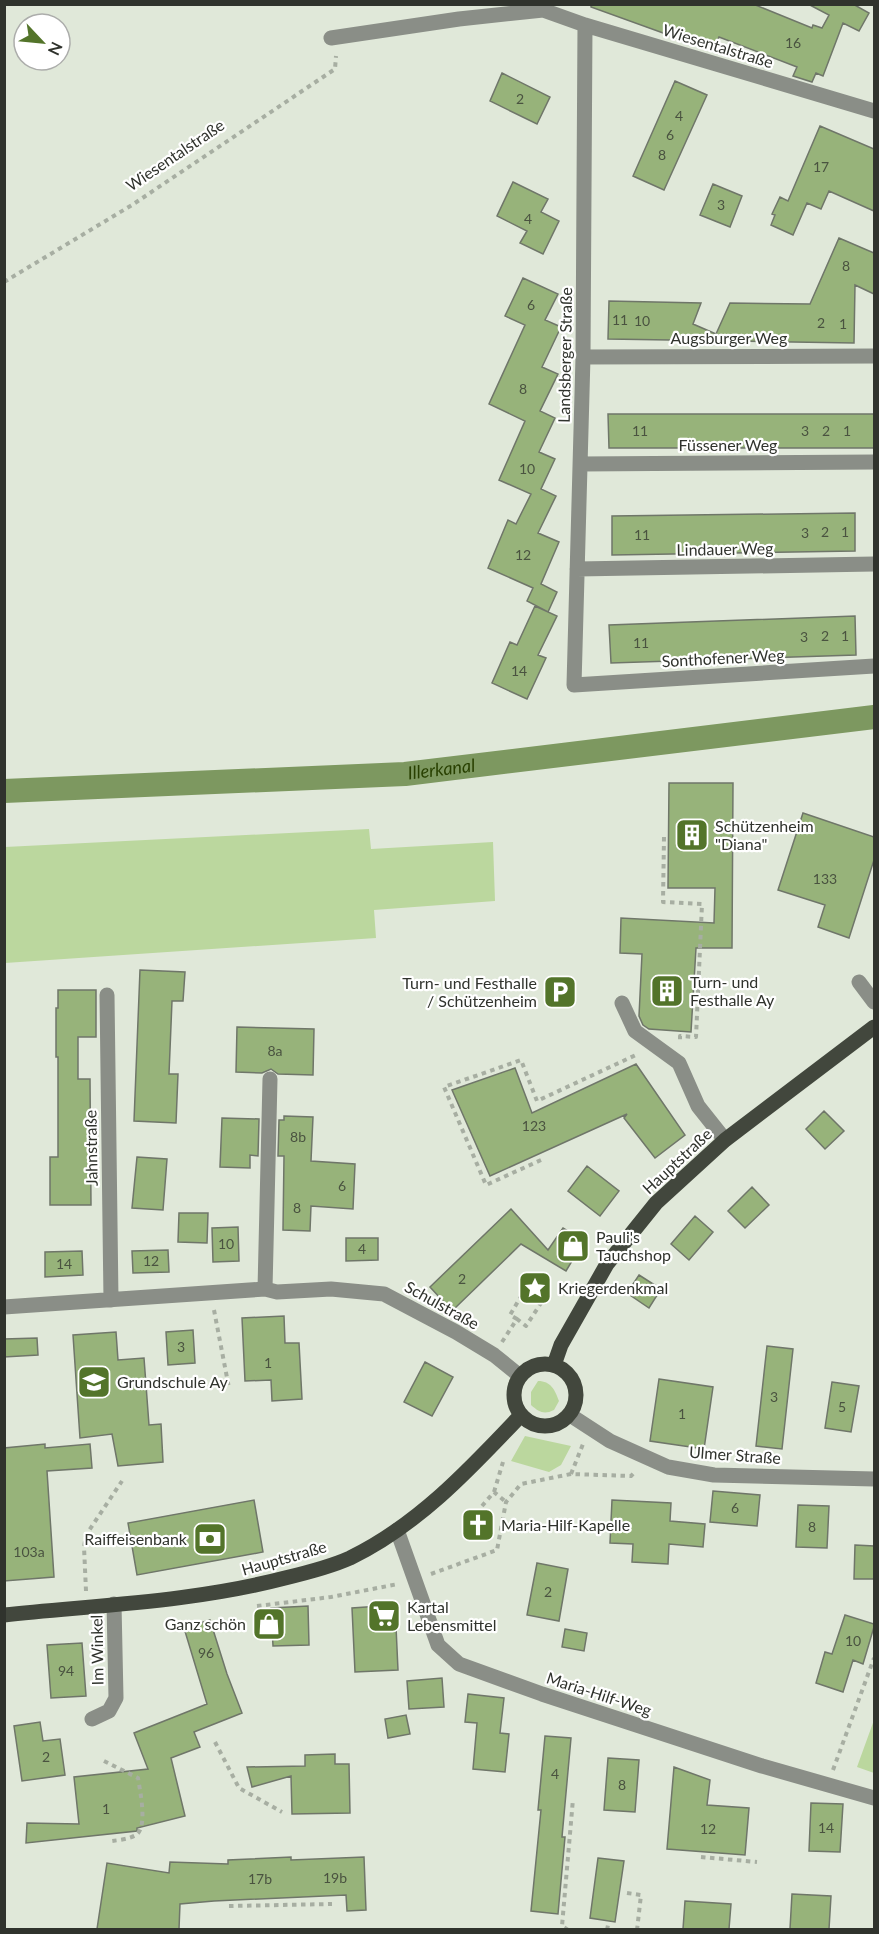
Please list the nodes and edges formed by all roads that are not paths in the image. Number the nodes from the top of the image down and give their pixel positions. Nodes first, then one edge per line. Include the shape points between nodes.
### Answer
1 (554, 9) edge
2 (585, 25) junction
3 (334, 38) road end
4 (874, 111) edge
5 (874, 356) edge
6 (584, 357) junction
7 (874, 462) edge
8 (581, 464) junction
9 (874, 564) edge
10 (577, 569) junction
11 (874, 667) edge
12 (574, 685) joint
13 (858, 982) dead end
14 (107, 995) dead end
15 (874, 1002) edge
16 (622, 1003) dead end
17 (874, 1027) edge
18 (270, 1079) dead end
19 (725, 1140) junction
20 (265, 1288) junction
21 (111, 1300) junction
22 (4, 1307) edge
23 (554, 1365) junction
24 (520, 1376) junction
25 (570, 1414) junction
26 (521, 1415) junction
27 (874, 1479) edge
28 (397, 1530) junction
29 (114, 1604) junction
30 (4, 1615) edge
31 (92, 1719) dead end
32 (874, 1798) edge

1 - 2 street, Wiesentalstraße
1 - 3 street, Wiesentalstraße
2 - 4 street, Wiesentalstraße
2 - 6 street, Landsberger Straße
5 - 6 street, Augsburger Weg
6 - 8 street, Landsberger Straße
7 - 8 street, Füssener Weg
8 - 10 street, Landsberger Straße
9 - 10 street, Lindauer Weg
10 - 12 street, Landsberger Straße
11 - 12 street, Sonthofener Weg
13 - 15 street
14 - 21 street, Jahnstraße
16 - 19 street via 634,1031 680,1063 698,1106
17 - 19 main road, Hauptstraße
18 - 20 street
19 - 23 main road, Hauptstraße via 656,1203 616,1251 561,1345
20 - 21 street, Schulstraße
20 - 24 street, Schulstraße via 277,1292 332,1289 384,1294 494,1355
21 - 22 street, Schulstraße
23 - 24 main road via 537,1365
23 - 25 main road via 565,1370 574,1382 576,1398
24 - 26 main road via 514,1396
25 - 26 main road via 558,1424 540,1426
25 - 27 street, Ulmer Straße via 610,1441 668,1467 703,1474
26 - 28 main road, Hauptstraße via 455,1484
28 - 29 main road, Hauptstraße via 349,1558 305,1573 240,1589
28 - 32 street, Maria-Hilf-Weg via 438,1645 459,1664 762,1766
29 - 30 main road, Hauptstraße
29 - 31 street, Im Winkel via 116,1698 109,1711

